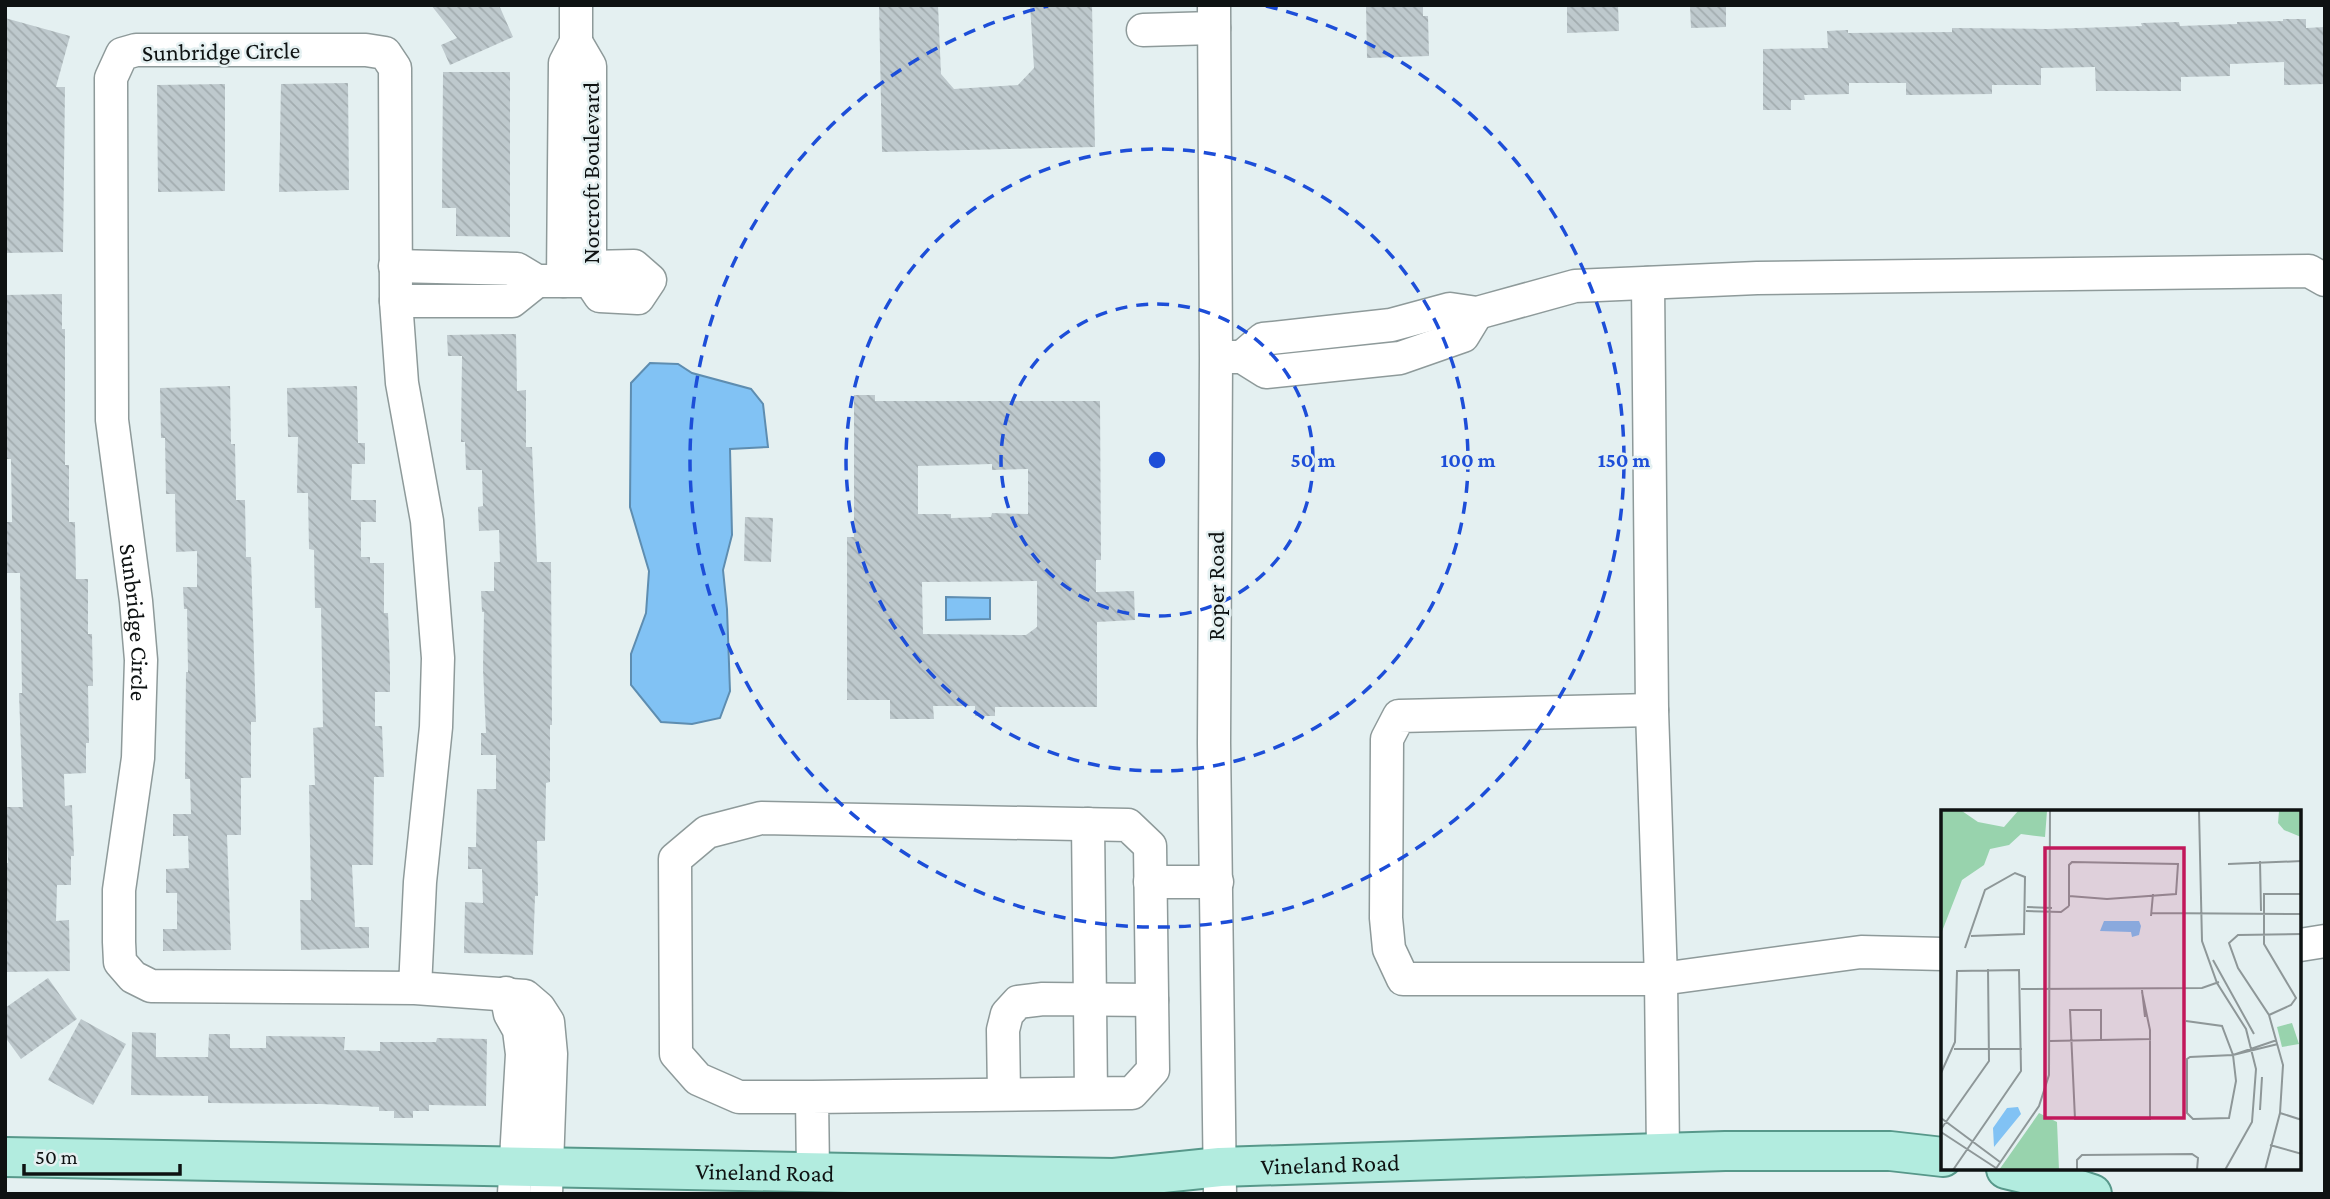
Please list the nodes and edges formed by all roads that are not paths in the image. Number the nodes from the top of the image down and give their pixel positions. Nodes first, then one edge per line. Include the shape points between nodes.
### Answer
1 (576, 5) edge
2 (1214, 16) edge
3 (1143, 30) dead end
4 (395, 266) junction
5 (461, 269) junction
6 (570, 277) junction
7 (2325, 280) edge
8 (1648, 283) junction
9 (462, 300) junction
10 (396, 301) junction
11 (1477, 313) junction
12 (1391, 325) junction
13 (1229, 357) junction
14 (1400, 358) junction
15 (1652, 710) junction
16 (1088, 824) junction
17 (1150, 882) junction
18 (1217, 882) junction
19 (2325, 941) edge
20 (2302, 945) edge
21 (1941, 954) edge
22 (1661, 979) junction
23 (415, 988) junction
24 (1090, 998) junction
25 (1152, 1000) junction
26 (1091, 1093) junction
27 (1004, 1094) junction
28 (812, 1097) junction
29 (1663, 1153) junction
30 (5, 1157) edge
31 (1941, 1157) edge
32 (2014, 1171) edge
33 (813, 1173) junction
34 (1220, 1180) edge
35 (531, 1181) edge
36 (2092, 1194) edge

1 - 6 street, Norcroft Boulevard via 576,42 565,63
2 - 3 street
2 - 13 street, Roper Road
4 - 5 street
4 - 10 street, Sunbridge Circle
4 - 23 street, Sunbridge Circle via 395,68 385,53 136,50 122,54 111,78 112,420 141,660 138,758 119,890 120,962 133,977 151,986
5 - 6 street via 517,269
5 - 9 street
6 - 9 street via 512,301
7 - 8 street via 2309,271
8 - 11 street via 1575,286
8 - 15 street
9 - 10 street
10 - 23 street, Sunbridge Circle via 402,383 427,522 438,658
11 - 12 street via 1450,309
11 - 14 street via 1463,336
12 - 13 street via 1263,339
12 - 14 street
13 - 14 street via 1266,372
13 - 18 street, Roper Road via 1214,743
15 - 22 street
15 - 22 street via 1399,716 1387,739 1387,918 1389,949 1403,979
16 - 17 street via 1128,825 1150,846
16 - 24 street
16 - 28 street via 761,818 707,832 675,859 676,1054 698,1079 739,1097
17 - 18 street
17 - 25 street
18 - 34 street, Roper Road
19 - 20 street
21 - 22 street via 1861,952
22 - 29 street
23 - 35 street, Sunbridge Circle via 524,996 548,1022 537,1054
24 - 25 street
24 - 26 street
24 - 27 street via 1018,1002 1007,1014
25 - 26 street via 1153,1070 1132,1093
26 - 27 street
27 - 28 street
28 - 33 street
29 - 31 main road, Vineland Road via 1890,1151
29 - 34 main road, Vineland Road
30 - 35 main road, Vineland Road
32 - 36 main road
33 - 34 main road, Vineland Road
33 - 35 main road, Vineland Road

